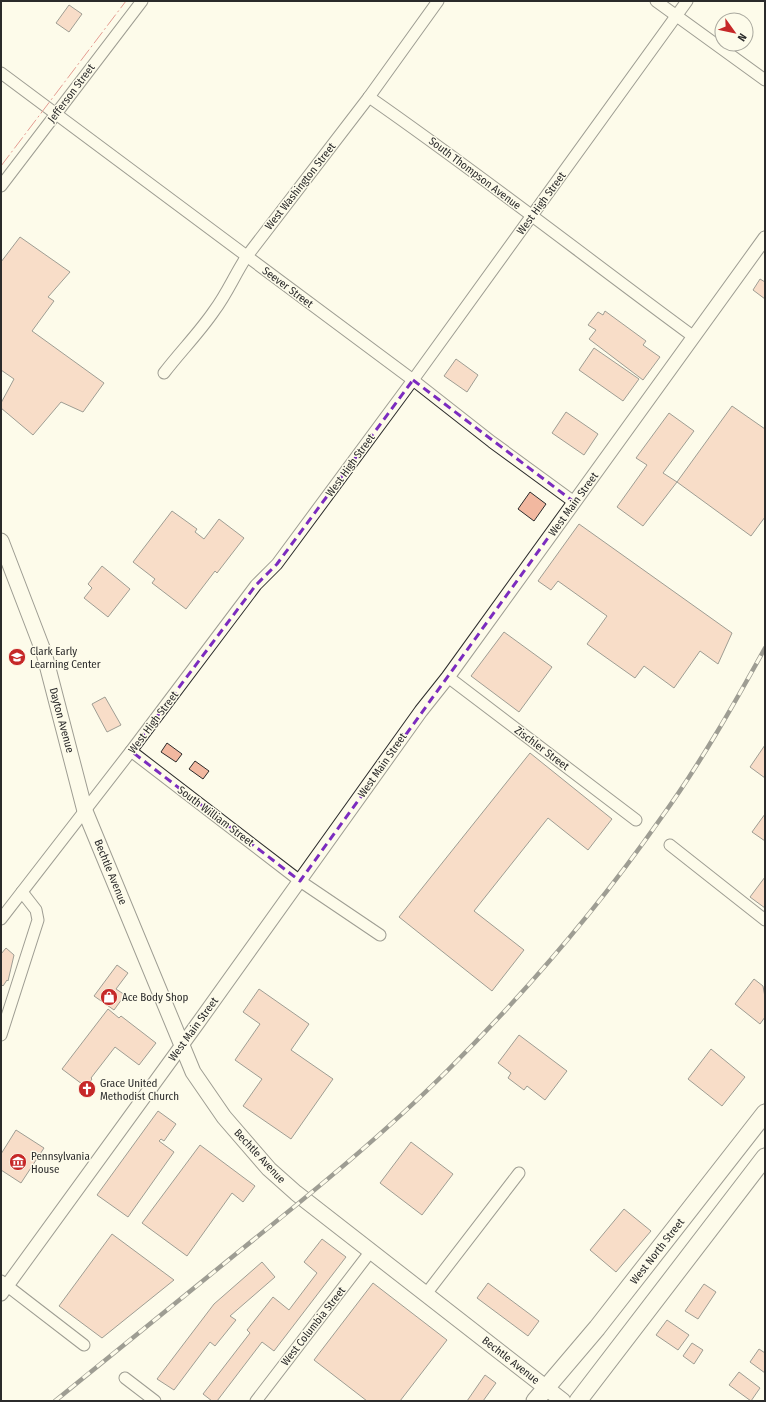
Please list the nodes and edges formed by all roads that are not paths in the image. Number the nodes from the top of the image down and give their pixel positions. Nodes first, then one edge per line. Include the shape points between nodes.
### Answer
1 (142, 1) edge
2 (438, 1) edge
3 (656, 1) edge
4 (686, 1) edge
5 (676, 16) junction
6 (1, 73) edge
7 (765, 80) edge
8 (369, 96) junction
9 (56, 114) junction
10 (1, 186) edge
11 (532, 215) junction
12 (765, 238) edge
13 (246, 256) junction
14 (694, 337) junction
15 (164, 373) dead end
16 (413, 380) junction
17 (574, 502) junction
18 (1, 541) edge
19 (448, 677) junction
20 (131, 751) junction
21 (85, 811) junction
22 (636, 820) dead end
23 (670, 845) dead end
24 (300, 881) junction
25 (22, 892) junction
26 (1, 919) edge
27 (765, 920) edge
28 (380, 935) dead end
29 (1, 1035) edge
30 (182, 1045) junction
31 (765, 1113) edge
32 (765, 1157) edge
33 (519, 1173) dead end
34 (371, 1251) junction
35 (3, 1287) edge
36 (426, 1294) junction
37 (84, 1345) dead end
38 (125, 1378) dead end
39 (547, 1388) junction
40 (155, 1401) edge
41 (256, 1401) edge
42 (535, 1401) edge
43 (563, 1401) edge
44 (578, 1401) edge

1 - 9 street, Jefferson Street
2 - 8 street, West Washington Street
3 - 5 street
4 - 5 street, West High Street
5 - 7 street
5 - 11 street, West High Street
6 - 9 street, Seever Street
8 - 11 street, South Thompson Avenue
8 - 13 street, West Washington Street
9 - 10 street, Jefferson Street
9 - 13 street, Seever Street
11 - 14 street, South Thompson Avenue
11 - 16 street, West High Street
12 - 14 street, West Main Street
13 - 15 street, West Washington Street via 214,312
13 - 16 street, Seever Street
14 - 17 street, West Main Street
16 - 17 street, Seever Street
16 - 20 street, West High Street via 277,564 256,585
17 - 19 street, West Main Street
18 - 21 main road, Dayton Avenue via 44,653
19 - 22 street, Zischler Street
19 - 24 street, West Main Street
20 - 21 street, West High Street
20 - 24 street, South William Street
21 - 25 street, West High Street
21 - 30 main road, Bechtle Avenue
23 - 27 street
24 - 28 street, South William Street
24 - 30 street, West Main Street
25 - 26 street, West High Street
25 - 29 street via 36,910 38,920
30 - 34 main road, Bechtle Avenue via 193,1072 224,1116 269,1169
30 - 35 street, West Main Street
31 - 39 main road, West North Street
32 - 44 main road
33 - 36 street
34 - 36 main road, Bechtle Avenue
34 - 41 street, West Columbia Street
35 - 37 street
36 - 39 main road, Bechtle Avenue
38 - 40 street
39 - 42 main road
39 - 43 main road, Bechtle Avenue

